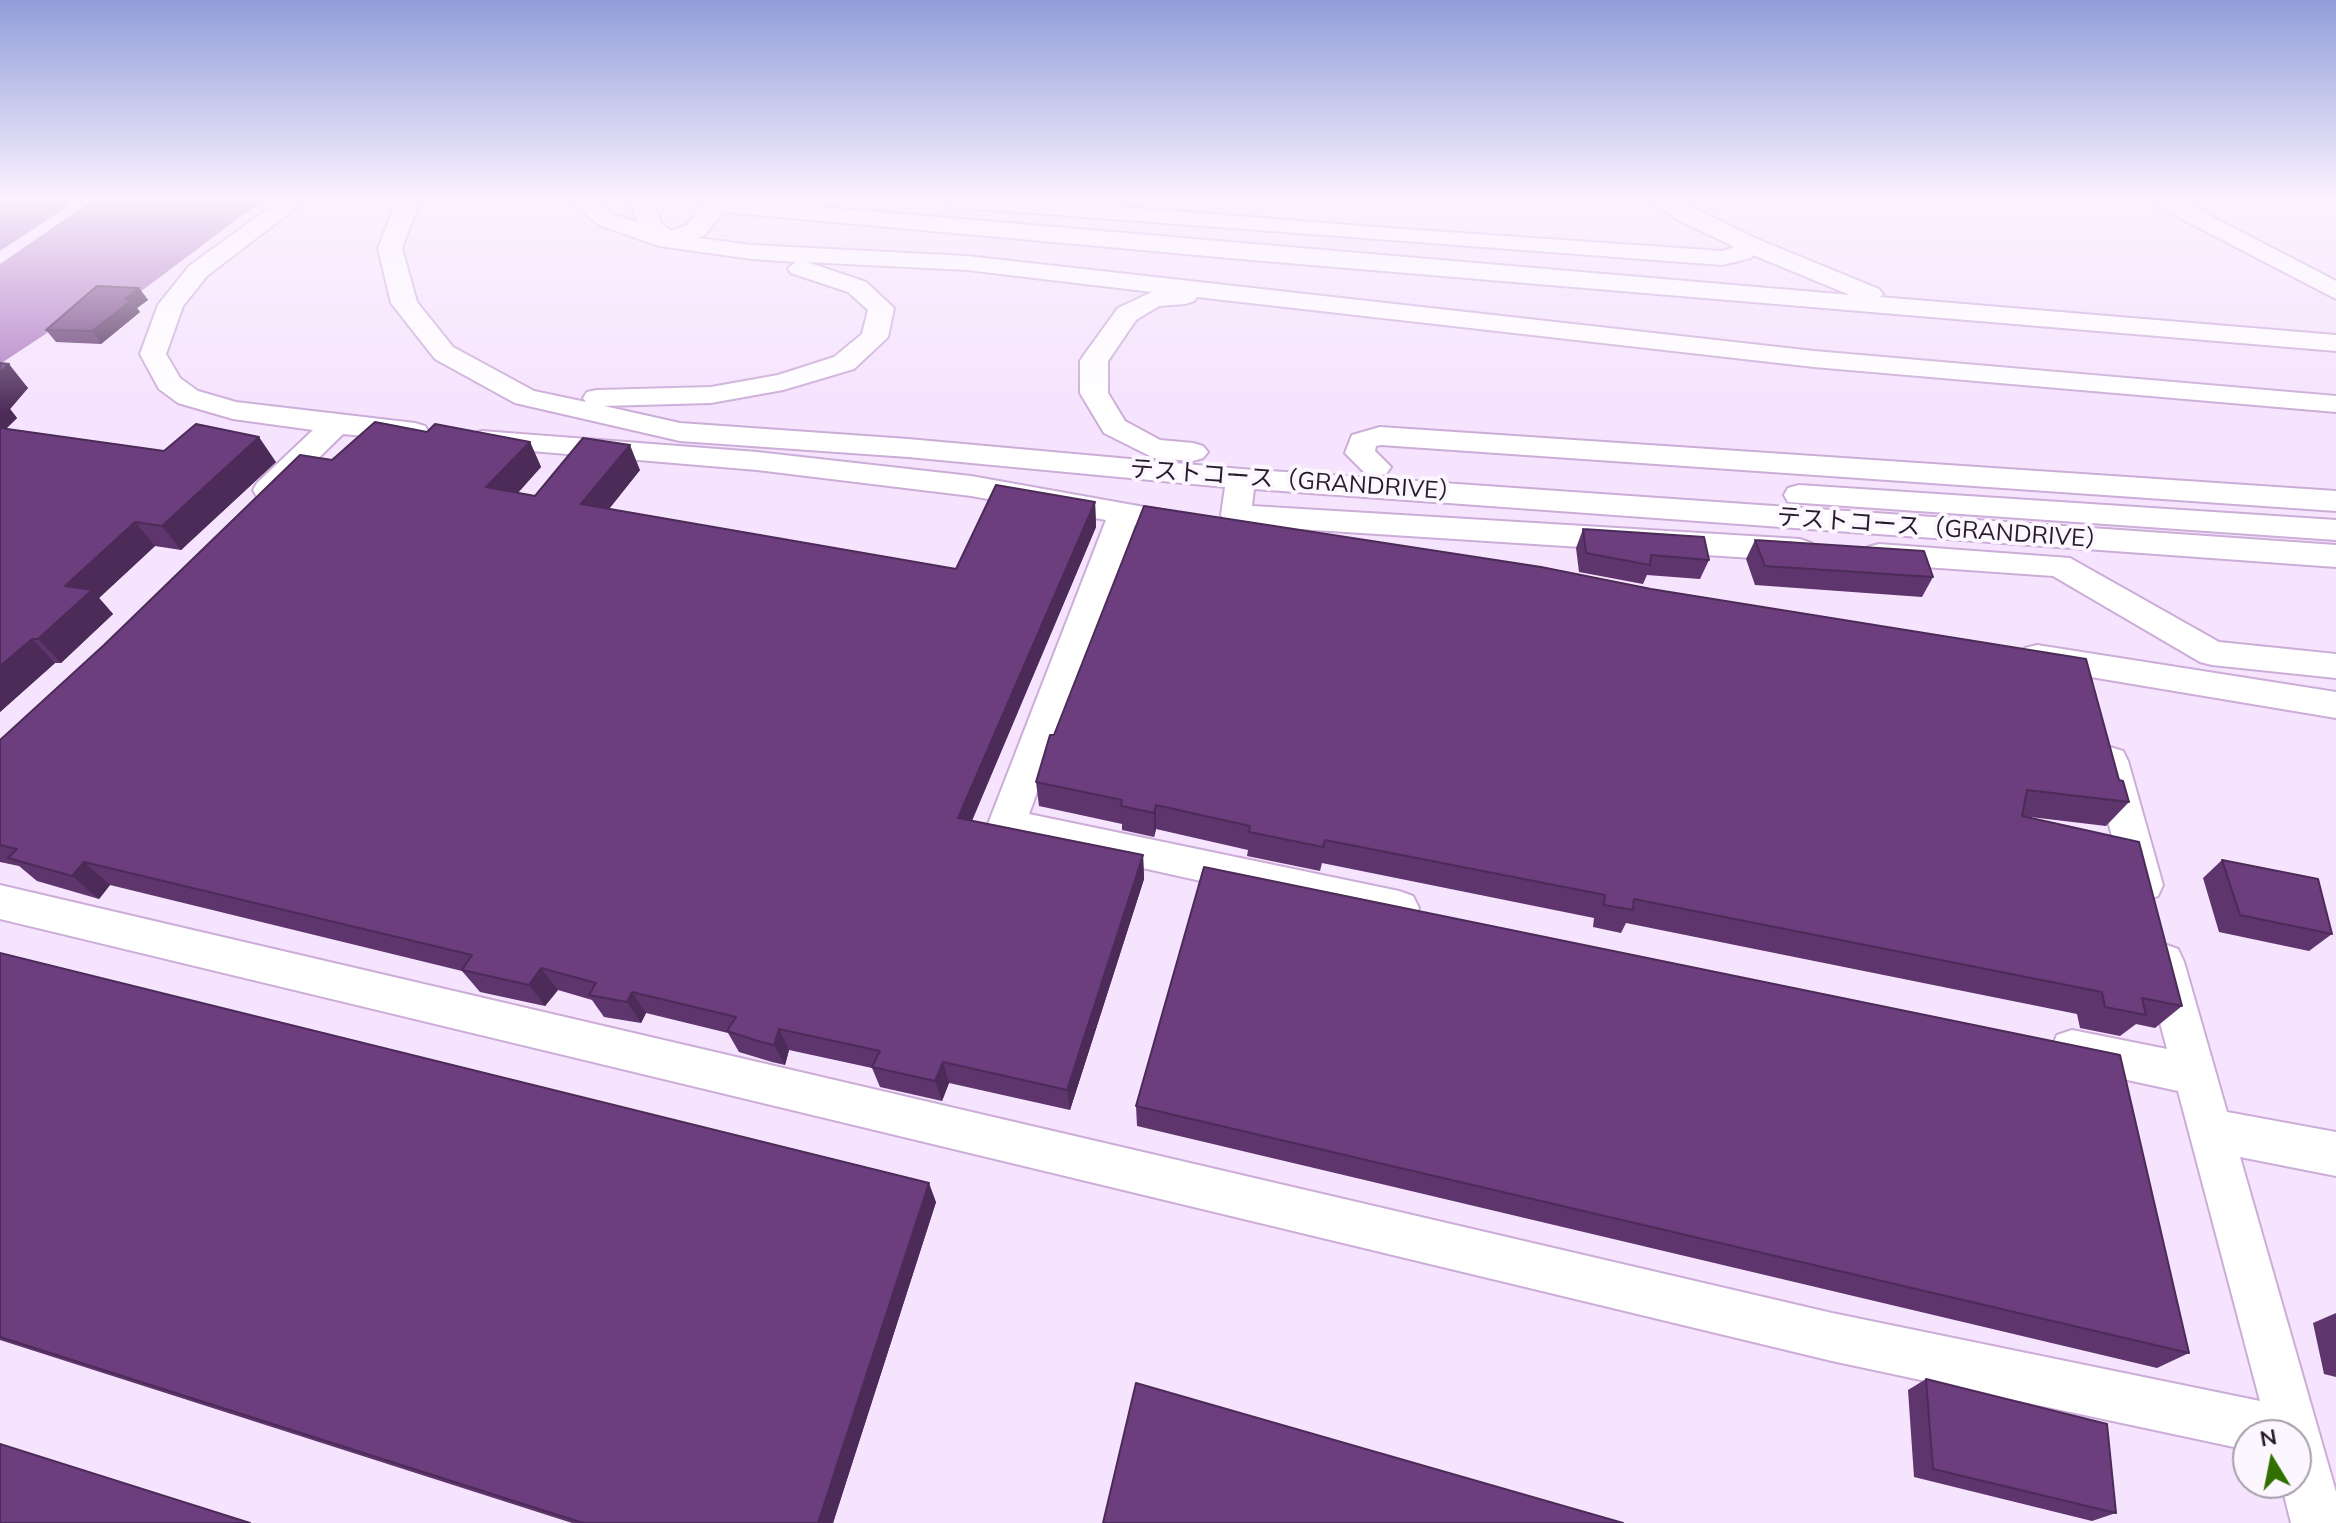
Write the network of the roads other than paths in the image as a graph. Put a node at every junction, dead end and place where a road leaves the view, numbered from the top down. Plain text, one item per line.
1 (198, 271) edge
2 (396, 271) edge
3 (809, 271) edge
4 (1040, 271) edge
5 (1522, 271) edge
6 (1815, 271) edge
7 (2298, 271) edge
8 (2336, 291) edge
9 (1905, 308) junction
10 (1413, 312) junction
11 (2336, 343) edge
12 (486, 376) junction
13 (2336, 404) edge
14 (336, 424) junction
15 (1376, 467) junction
16 (1241, 479) junction
17 (2336, 501) edge
18 (248, 509) edge
19 (1124, 513) junction
20 (2336, 530) edge
21 (1371, 552) edge
22 (2336, 556) edge
23 (2008, 653) edge
24 (2083, 663) junction
25 (2336, 666) edge
26 (2336, 705) edge
27 (0, 902) edge
28 (1441, 917) edge
29 (2042, 1043) edge
30 (2195, 1075) junction
31 (2211, 1130) junction
32 (2336, 1154) edge
33 (2290, 1419) edge
34 (2232, 1422) edge
35 (2312, 1499) edge
36 (2318, 1523) edge

1 - 14 street
2 - 12 street, テストコース（GRANDRIVE）
3 - 12 street
4 - 10 street
5 - 9 street
6 - 9 street
7 - 8 street
9 - 11 street
10 - 13 street
10 - 15 street
12 - 16 street, テストコース（GRANDRIVE）
14 - 18 street
14 - 19 street
15 - 17 street
15 - 20 street
16 - 22 street, テストコース（GRANDRIVE）
16 - 25 street
19 - 21 street
19 - 28 street
23 - 24 street
24 - 26 street
24 - 30 street
27 - 34 street
29 - 30 street
30 - 31 street
31 - 32 street
31 - 33 street
35 - 36 street

